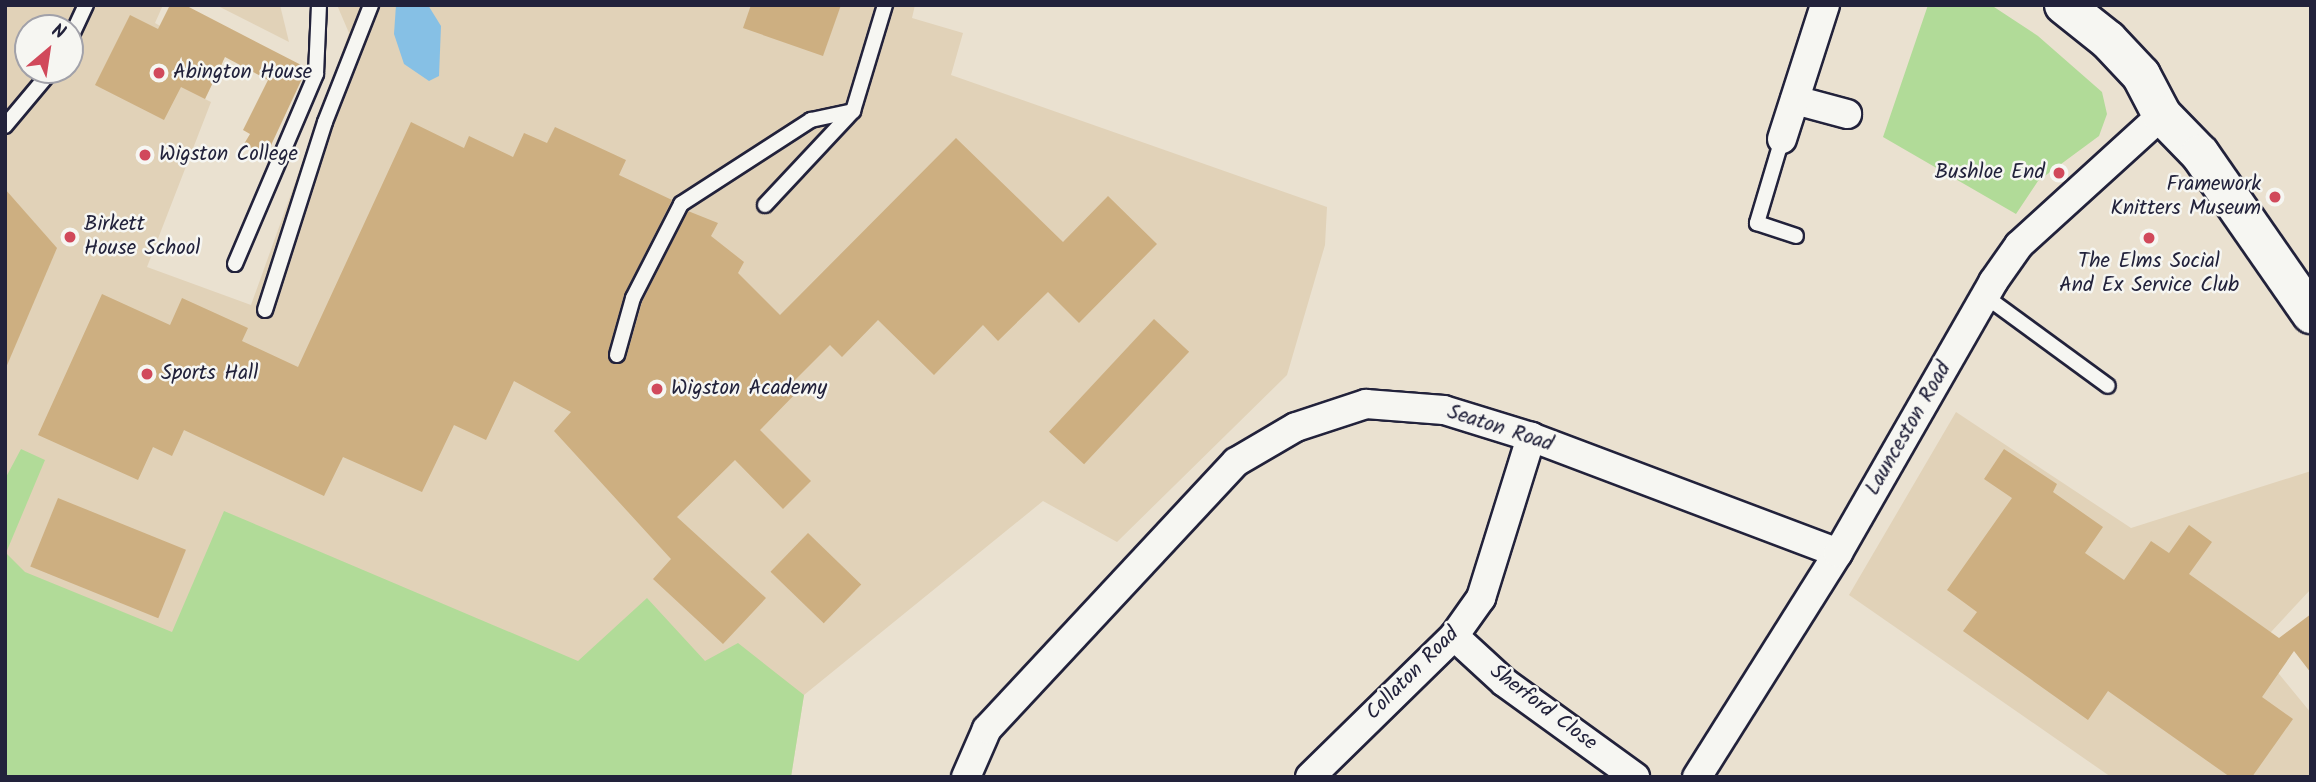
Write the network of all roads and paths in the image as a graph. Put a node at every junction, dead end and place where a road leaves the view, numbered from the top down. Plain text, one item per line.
1 (319, 5) edge
2 (370, 5) edge
3 (885, 5) edge
4 (1825, 5) edge
5 (2064, 5) edge
6 (40, 84) edge
7 (1794, 100) junction
8 (853, 111) junction
9 (1847, 114) dead end
10 (2162, 115) junction
11 (5, 126) edge
12 (1782, 139) joint
13 (765, 205) dead end
14 (1797, 236) dead end
15 (235, 264) dead end
16 (1985, 296) junction
17 (265, 310) dead end
18 (2311, 314) edge
19 (617, 355) dead end
20 (2108, 386) dead end
21 (1531, 437) junction
22 (1839, 553) junction
23 (1454, 636) junction
24 (966, 777) edge
25 (1310, 777) edge
26 (1635, 777) edge
27 (1697, 777) edge

1 - 15 lane
2 - 17 lane
3 - 8 lane
4 - 7 street
5 - 10 main road
6 - 11 lane
7 - 9 street
7 - 12 street
8 - 13 lane
8 - 19 lane
10 - 16 street, Launceston Road
10 - 18 main road
12 - 14 lane
16 - 20 lane
16 - 22 street, Launceston Road
21 - 22 street, Seaton Road
21 - 23 street, Collaton Road
21 - 24 street, Seaton Road
22 - 27 street, Launceston Road
23 - 25 street, Collaton Road
23 - 26 street, Sherford Close

